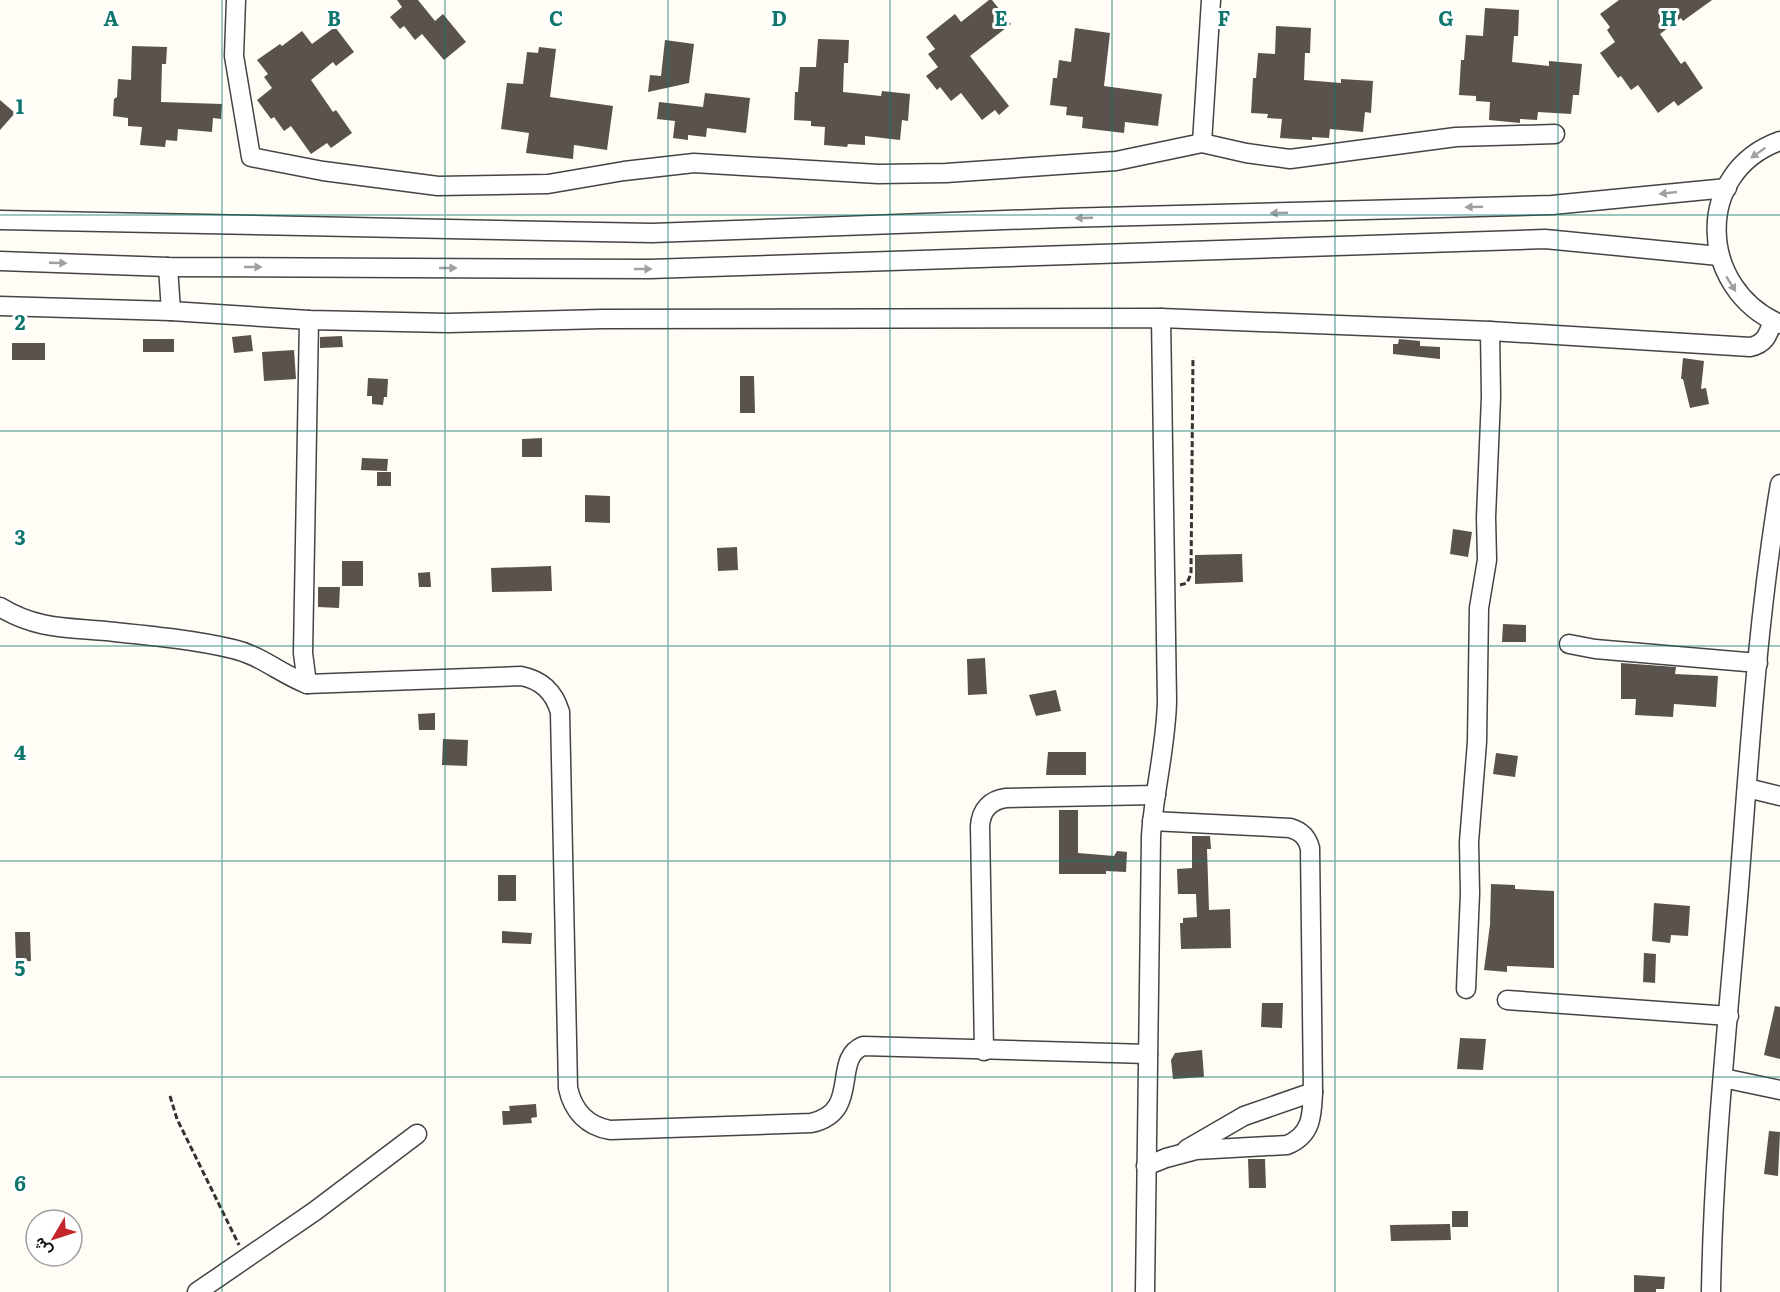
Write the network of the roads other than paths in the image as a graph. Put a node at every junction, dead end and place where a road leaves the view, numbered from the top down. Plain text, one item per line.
1 (236, 0) edge
2 (1211, 0) edge
3 (1555, 134) dead end
4 (1780, 141) edge
5 (1202, 143) junction
6 (1727, 188) junction
7 (0, 220) edge
8 (1719, 256) junction
9 (0, 261) edge
10 (168, 267) junction
11 (0, 306) edge
12 (171, 311) junction
13 (1161, 318) junction
14 (309, 320) junction
15 (1776, 323) edge
16 (1491, 331) junction
17 (1780, 484) edge
18 (1775, 547) edge
19 (0, 608) edge
20 (1569, 644) dead end
21 (1758, 663) junction
22 (307, 684) junction
23 (1747, 788) junction
24 (1156, 795) junction
25 (1780, 796) edge
26 (1152, 821) junction
27 (1466, 989) dead end
28 (1507, 1000) dead end
29 (1728, 1016) junction
30 (984, 1051) junction
31 (1148, 1054) junction
32 (1723, 1078) junction
33 (1780, 1090) edge
34 (1313, 1092) junction
35 (417, 1134) dead end
36 (1181, 1154) junction
37 (1146, 1166) junction
38 (197, 1292) edge
39 (1145, 1292) edge
40 (1711, 1292) edge

1 - 5 street
2 - 5 street
3 - 5 street
4 -> 6 street
6 -> 7 street
6 - 8 street
10 -> 8 street
8 -> 15 street
9 -> 10 street
10 - 12 street
11 - 12 street
12 - 14 street
13 - 14 street
13 - 16 street
13 - 24 street
14 - 22 street
15 - 16 street
16 - 27 street
17 - 18 street
18 - 21 street
19 - 22 street
20 - 21 street
21 - 23 street
22 - 30 street
23 - 25 street
23 - 29 street
24 - 26 street
24 - 30 street
26 - 31 street
26 - 34 street
28 - 29 street
29 - 32 street
30 - 31 street
31 - 37 street
32 - 33 street
32 - 40 street
34 - 36 street
34 - 36 street
35 - 38 street
36 - 37 street
37 - 39 street

